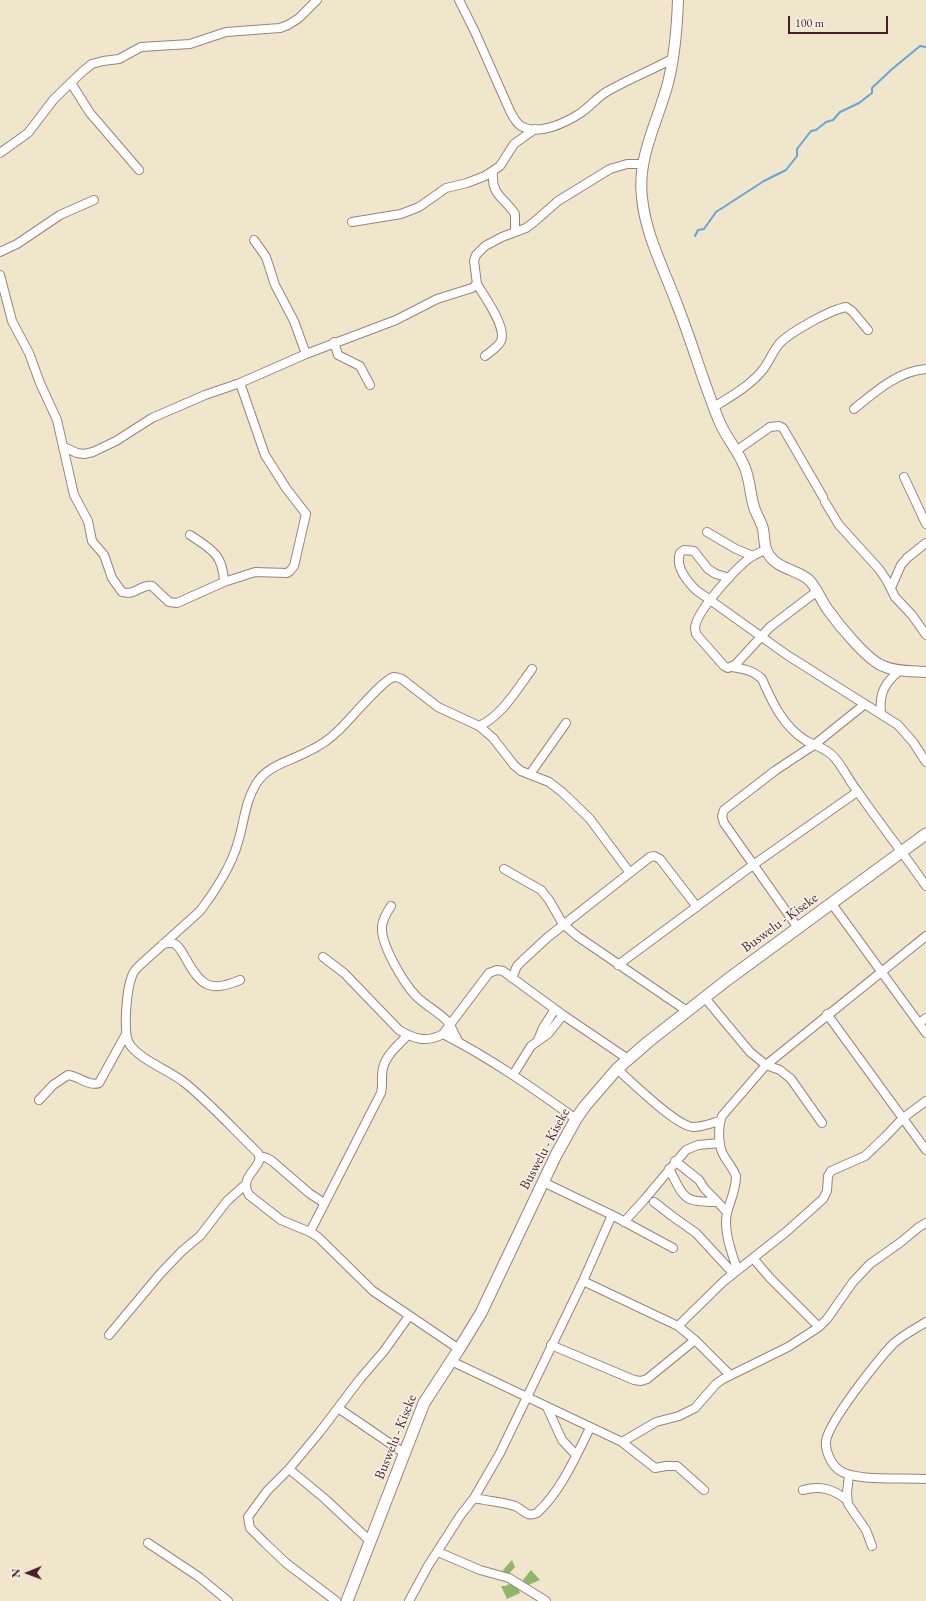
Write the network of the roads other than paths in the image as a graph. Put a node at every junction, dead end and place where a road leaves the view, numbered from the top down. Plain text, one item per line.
1 (317, 0) edge
2 (459, 0) edge
3 (678, 0) edge
4 (674, 58) junction
5 (71, 83) junction
6 (535, 129) junction
7 (0, 153) edge
8 (643, 164) junction
9 (139, 170) dead end
10 (493, 172) junction
11 (94, 200) dead end
12 (352, 222) dead end
13 (515, 232) junction
14 (254, 240) dead end
15 (0, 252) edge
16 (0, 275) edge
17 (477, 284) junction
18 (868, 330) dead end
19 (334, 342) junction
20 (306, 354) junction
21 (485, 356) dead end
22 (926, 369) edge
23 (240, 383) junction
24 (370, 385) dead end
25 (714, 407) junction
26 (854, 409) dead end
27 (64, 447) junction
28 (736, 451) junction
29 (904, 477) dead end
30 (926, 524) edge
31 (707, 532) dead end
32 (190, 535) dead end
33 (926, 542) edge
34 (766, 550) junction
35 (753, 556) junction
36 (729, 578) junction
37 (224, 582) junction
38 (891, 588) junction
39 (816, 592) junction
40 (710, 600) junction
41 (926, 635) edge
42 (761, 637) junction
43 (732, 667) junction
44 (532, 669) dead end
45 (900, 670) junction
46 (926, 672) edge
47 (865, 704) junction
48 (881, 714) junction
49 (566, 723) dead end
50 (479, 726) junction
51 (814, 746) junction
52 (926, 762) edge
53 (530, 774) junction
54 (857, 792) junction
55 (926, 834) edge
56 (902, 851) junction
57 (753, 865) junction
58 (504, 869) dead end
59 (630, 873) junction
60 (926, 886) edge
61 (832, 904) junction
62 (391, 906) dead end
63 (697, 906) junction
64 (563, 924) junction
65 (798, 928) junction
66 (926, 936) edge
67 (162, 944) junction
68 (323, 957) dead end
69 (618, 965) junction
70 (882, 971) junction
71 (512, 978) junction
72 (240, 980) dead end
73 (705, 998) junction
74 (555, 1010) junction
75 (687, 1011) junction
76 (828, 1014) junction
77 (563, 1015) junction
78 (922, 1021) edge
79 (450, 1025) junction
80 (926, 1033) edge
81 (126, 1034) junction
82 (443, 1034) junction
83 (408, 1035) junction
84 (538, 1040) junction
85 (458, 1041) junction
86 (628, 1059) junction
87 (766, 1065) junction
88 (617, 1069) junction
89 (513, 1074) junction
90 (39, 1100) dead end
91 (926, 1101) edge
92 (903, 1118) junction
93 (576, 1119) junction
94 (720, 1121) junction
95 (822, 1123) dead end
96 (720, 1143) junction
97 (926, 1150) edge
98 (260, 1156) junction
99 (676, 1161) junction
100 (669, 1169) junction
101 (543, 1182) junction
102 (245, 1185) junction
103 (654, 1202) dead end
104 (717, 1202) junction
105 (324, 1203) junction
106 (727, 1212) junction
107 (612, 1215) junction
108 (624, 1222) junction
109 (926, 1223) edge
110 (310, 1232) junction
111 (673, 1248) dead end
112 (752, 1258) junction
113 (735, 1271) junction
114 (583, 1281) junction
115 (409, 1316) junction
116 (926, 1322) edge
117 (678, 1326) junction
118 (819, 1326) junction
119 (109, 1335) dead end
120 (695, 1340) junction
121 (551, 1345) junction
122 (459, 1350) junction
123 (452, 1361) junction
124 (730, 1375) junction
125 (526, 1397) junction
126 (547, 1407) junction
127 (338, 1408) junction
128 (590, 1428) junction
129 (622, 1442) junction
130 (404, 1453) junction
131 (576, 1455) junction
132 (289, 1470) junction
133 (849, 1475) junction
134 (926, 1478) edge
135 (704, 1490) dead end
136 (803, 1490) dead end
137 (474, 1498) junction
138 (847, 1500) junction
139 (370, 1540) junction
140 (148, 1543) dead end
141 (872, 1546) dead end
142 (438, 1552) junction
143 (228, 1601) edge
144 (336, 1601) edge
145 (347, 1601) edge
146 (409, 1601) edge
147 (546, 1601) edge

1 - 5 street
2 - 6 street
3 - 4 street
4 - 6 street
4 - 8 street
5 - 7 street
5 - 9 street
6 - 10 street
8 - 13 street
8 - 25 street
10 - 12 street
10 - 13 street
11 - 15 street
13 - 17 street
14 - 20 street
16 - 27 street
17 - 19 street
17 - 21 street
18 - 25 street
19 - 20 street
19 - 24 street
20 - 23 street
22 - 26 street
23 - 27 street
23 - 37 street
25 - 28 street
27 - 37 street
28 - 34 street
28 - 38 street
29 - 30 street
31 - 35 street
32 - 37 street
33 - 38 street
34 - 35 street
34 - 39 street
35 - 36 street
36 - 40 street
36 - 40 street
38 - 41 street
39 - 42 street
39 - 45 street
40 - 42 street
40 - 43 street
42 - 43 street
42 - 47 street
43 - 51 street
44 - 50 street
45 - 46 street
45 - 48 street
47 - 48 street
47 - 51 street
48 - 52 street
49 - 53 street
50 - 53 street
50 - 67 street
51 - 54 street
51 - 57 street
53 - 59 street
54 - 56 street
54 - 57 street
55 - 56 main road, Buswelu - Kiseke
56 - 60 street
56 - 61 main road, Buswelu - Kiseke
57 - 63 street
57 - 65 street
58 - 64 street
59 - 63 street
59 - 64 street
61 - 65 main road, Buswelu - Kiseke
61 - 70 street
62 - 79 street
63 - 69 street
64 - 69 street
64 - 71 street
65 - 73 main road, Buswelu - Kiseke
66 - 70 street
67 - 72 street
67 - 81 street
68 - 83 street
69 - 75 street
70 - 76 street
70 - 78 street
71 - 74 street
71 - 79 street
73 - 75 main road, Buswelu - Kiseke
73 - 87 street
74 - 77 street
74 - 84 street
75 - 86 main road, Buswelu - Kiseke
76 - 87 street
76 - 92 street
77 - 84 street
77 - 86 street
78 - 80 street
79 - 82 street
79 - 85 street
81 - 90 street
81 - 98 street
82 - 83 street
82 - 85 street
83 - 105 street
84 - 89 street
85 - 89 street
86 - 88 main road, Buswelu - Kiseke
87 - 94 street
87 - 95 street
88 - 93 main road, Buswelu - Kiseke
88 - 94 street
89 - 93 street
91 - 92 street
92 - 97 street
92 - 112 street
93 - 101 main road, Buswelu - Kiseke
94 - 96 street
96 - 99 street
96 - 106 street
98 - 102 street
98 - 105 street
99 - 100 street
99 - 104 street
100 - 104 street
100 - 108 street
101 - 107 street
101 - 122 main road, Buswelu - Kiseke
102 - 110 street
102 - 119 street
103 - 113 street
104 - 106 street
105 - 110 street
106 - 113 street
107 - 108 street
107 - 114 street
108 - 111 street
109 - 118 street
110 - 115 street
112 - 113 street
112 - 118 street
113 - 117 street
114 - 117 street
114 - 121 street
115 - 122 street
115 - 127 street
116 - 133 street
117 - 120 street
118 - 124 street
120 - 121 street
120 - 124 street
121 - 125 street
122 - 123 main road, Buswelu - Kiseke
123 - 125 street
123 - 130 main road, Buswelu - Kiseke
124 - 129 street
125 - 126 street
125 - 137 street
126 - 128 street
126 - 131 street
127 - 130 street
127 - 132 street
128 - 129 street
128 - 131 street
129 - 135 street
130 - 139 main road, Buswelu - Kiseke
131 - 137 street
132 - 139 street
132 - 144 street
133 - 134 street
133 - 138 street
136 - 138 street
137 - 142 street
138 - 141 street
139 - 145 main road, Buswelu - Kiseke
140 - 143 street
142 - 146 street
142 - 147 street

